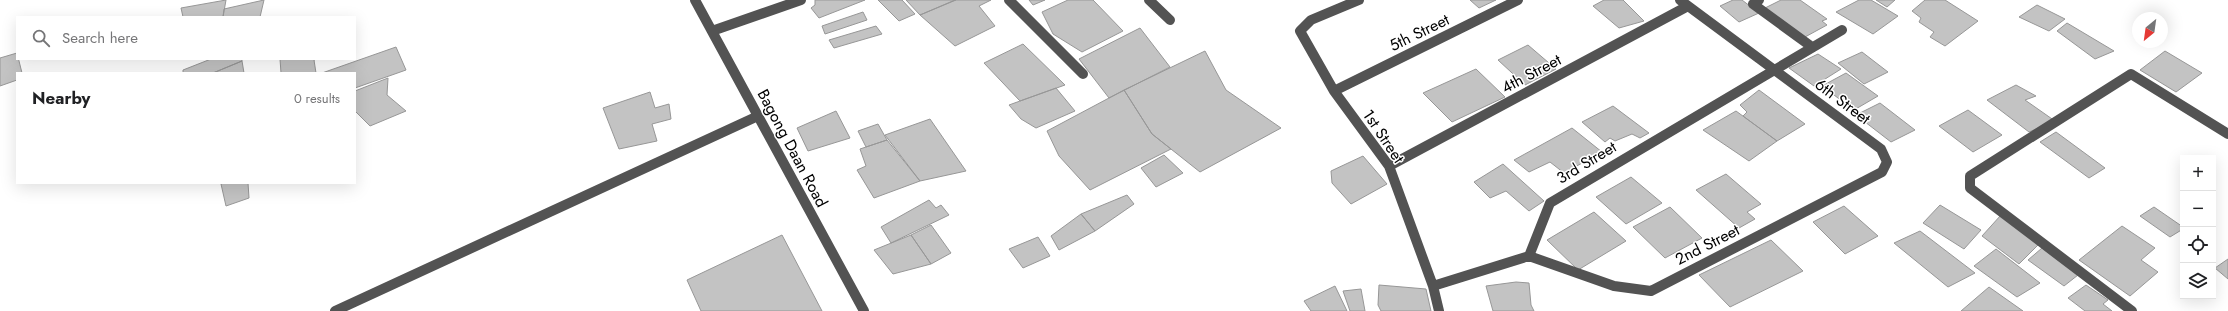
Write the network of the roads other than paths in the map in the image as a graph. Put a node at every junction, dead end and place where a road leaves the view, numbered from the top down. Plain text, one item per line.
1 (695, 0) edge
2 (801, 0) edge
3 (1009, 0) edge
4 (1149, 0) edge
5 (1359, 0) edge
6 (1518, 0) edge
7 (1680, 0) edge
8 (1759, 0) edge
9 (1688, 6) junction
10 (1170, 20) dead end
11 (1842, 30) dead end
12 (712, 31) junction
13 (1812, 47) junction
14 (1774, 69) junction
15 (1083, 74) dead end
16 (1334, 91) junction
17 (758, 116) junction
18 (2228, 134) edge
19 (1887, 162) joint
20 (1389, 166) junction
21 (1529, 256) junction
22 (1433, 286) junction
23 (335, 311) edge
24 (864, 311) edge
25 (1440, 311) edge
26 (2132, 311) edge

1 - 12 street, Bagong Daan Road
2 - 12 street
3 - 15 street
4 - 10 street
5 - 16 street, 1st Street
6 - 16 street, 5th Street
7 - 9 street, 6th Street
8 - 13 street
9 - 14 street, 6th Street
9 - 20 street, 4th Street
11 - 13 street
12 - 17 street, Bagong Daan Road
13 - 14 street
14 - 19 street, 6th Street
14 - 21 street, 3rd Street
16 - 20 street, 1st Street
17 - 23 street
17 - 24 street, Bagong Daan Road
18 - 26 street
19 - 21 street, 2nd Street
20 - 22 street, 1st Street
21 - 22 street
22 - 25 street, 1st Street

